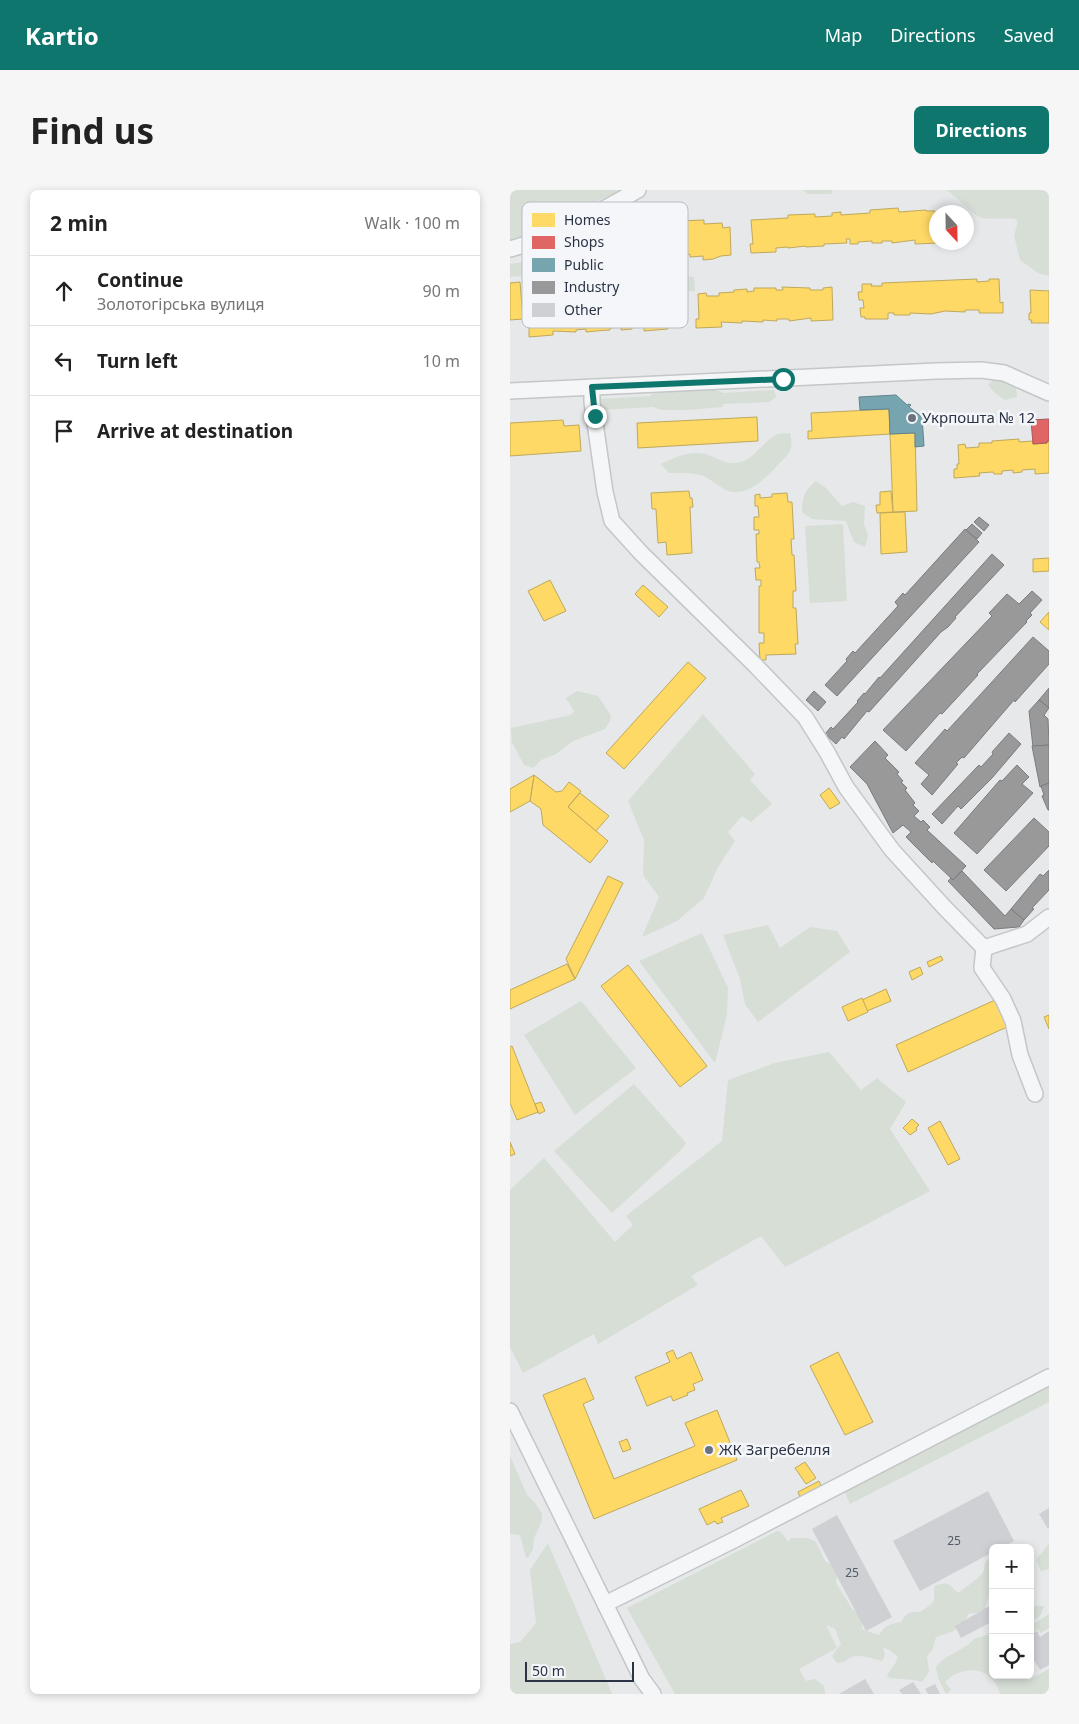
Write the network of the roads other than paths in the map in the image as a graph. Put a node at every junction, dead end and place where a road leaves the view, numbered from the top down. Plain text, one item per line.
1 (638, 190) edge
2 (616, 202) edge
3 (592, 387) junction
4 (510, 390) edge
5 (1049, 393) edge
6 (1049, 917) edge
7 (984, 948) junction
8 (1035, 1094) dead end
9 (1049, 1377) edge
10 (510, 1410) edge
11 (605, 1604) junction
12 (653, 1694) edge

1 - 2 street
3 - 4 street
3 - 5 street
3 - 7 street
6 - 7 street
7 - 8 street
9 - 11 street
10 - 11 street
11 - 12 street

